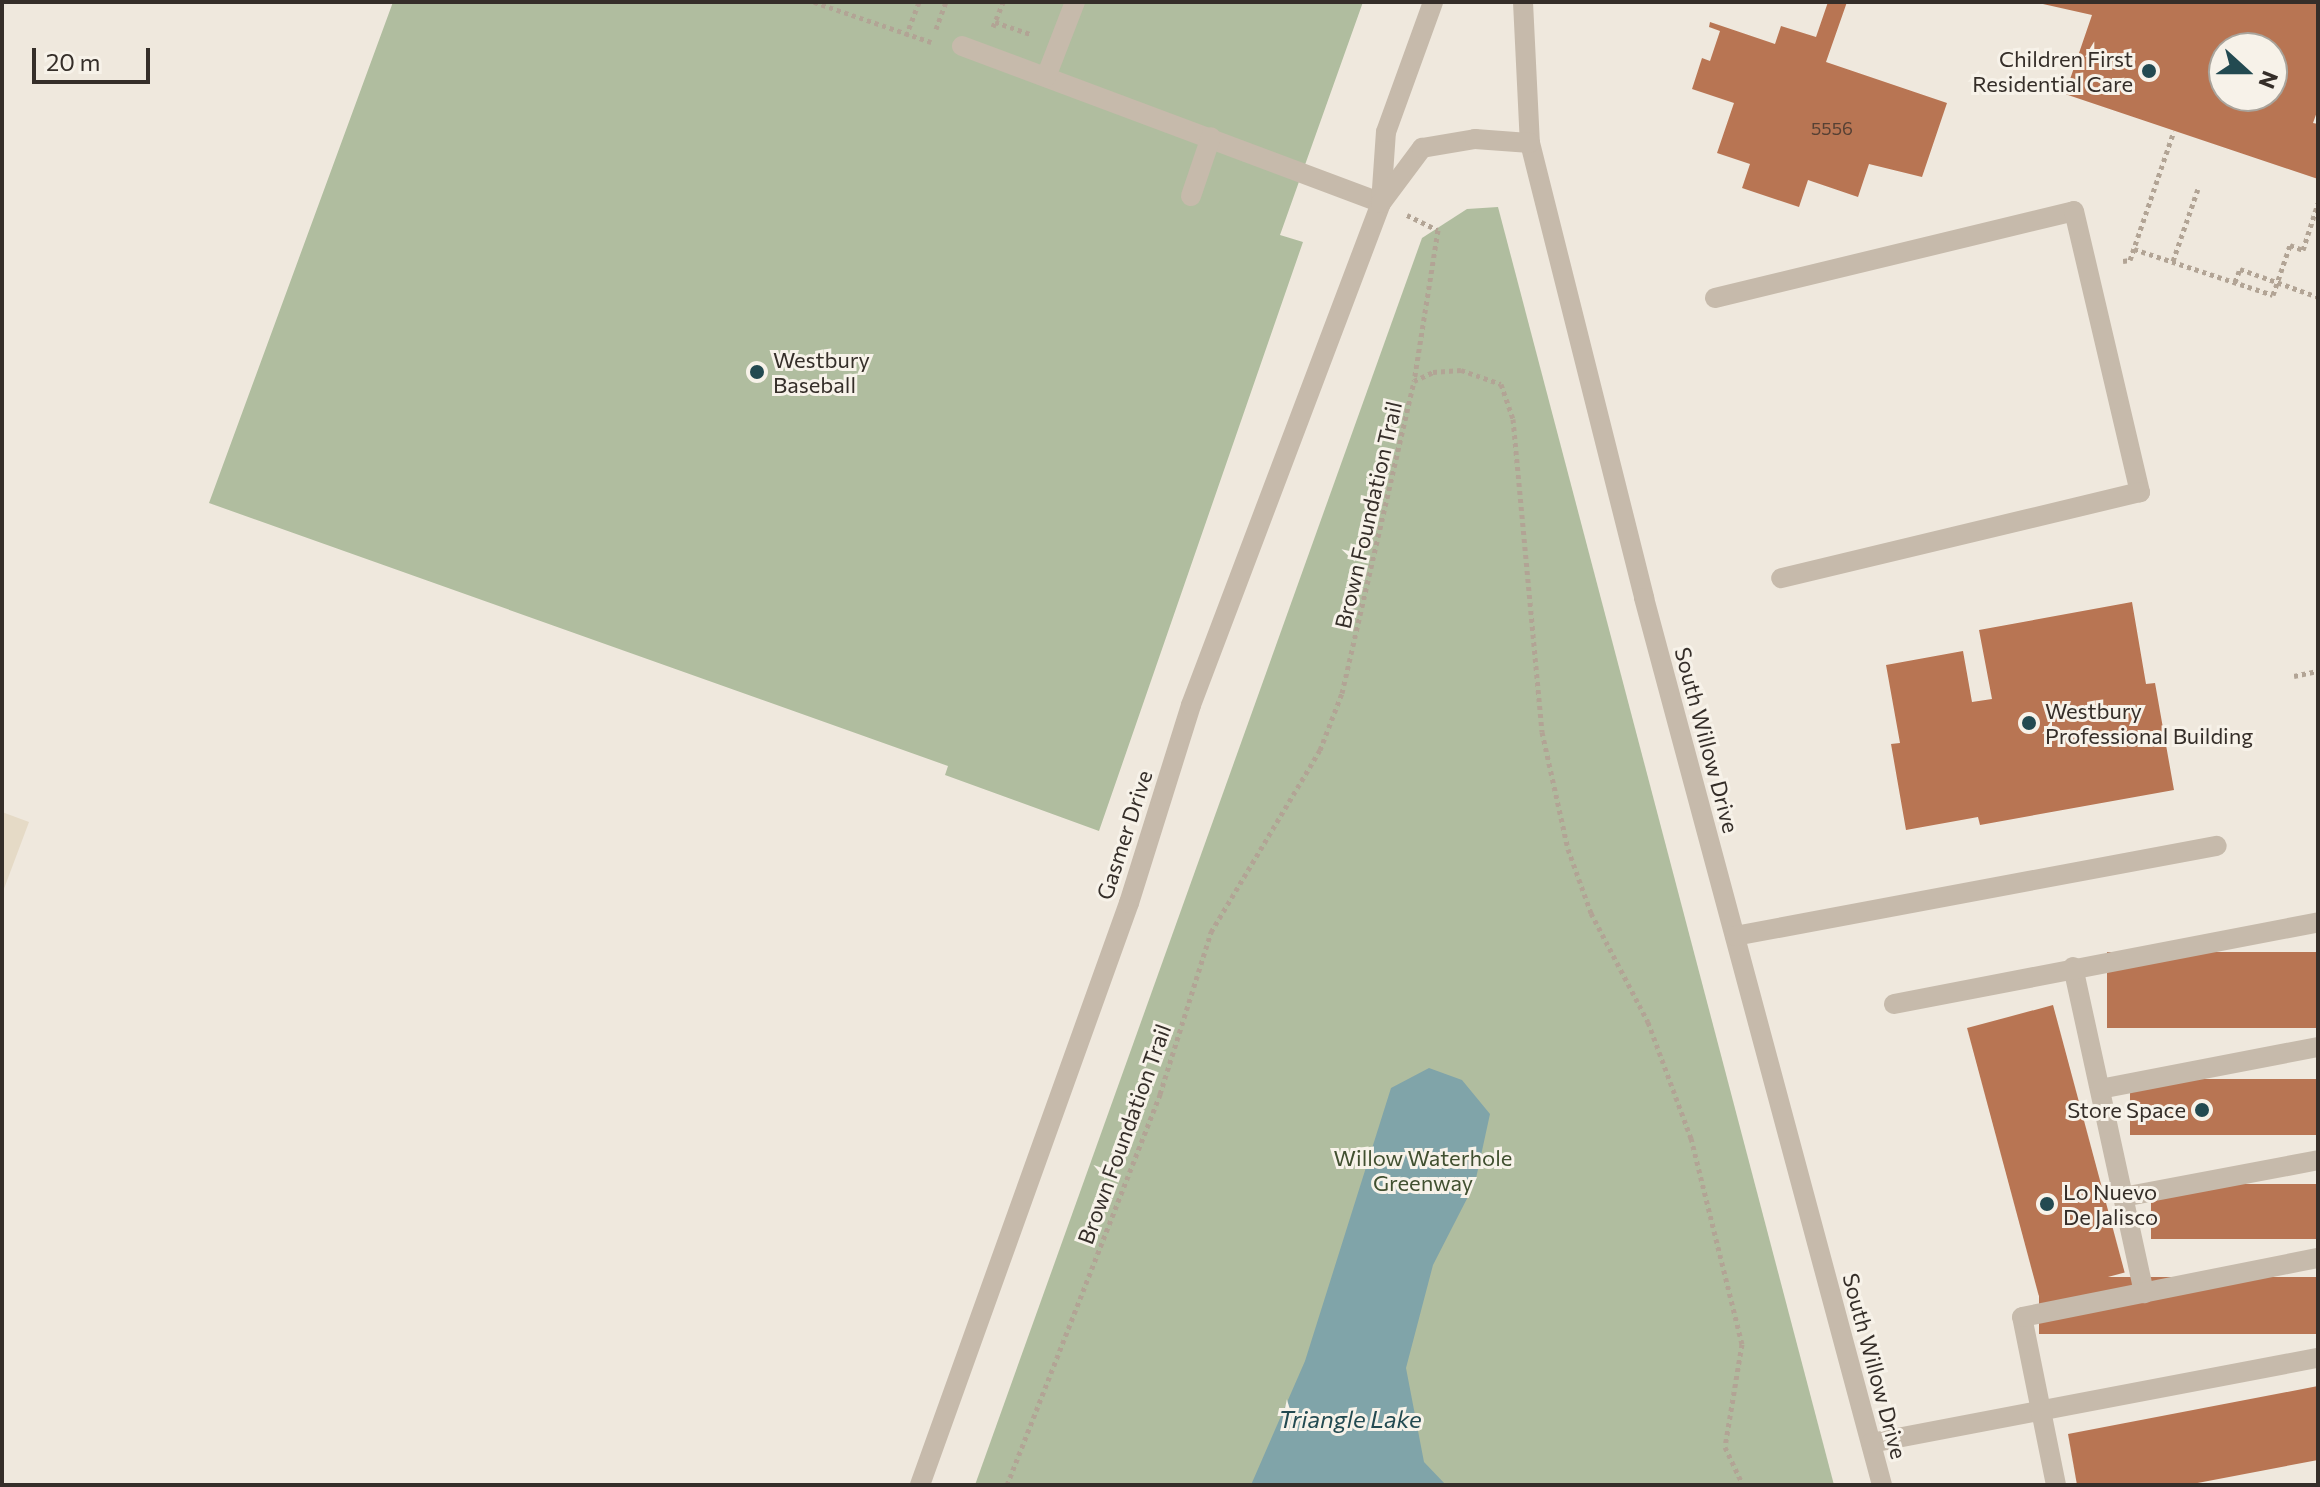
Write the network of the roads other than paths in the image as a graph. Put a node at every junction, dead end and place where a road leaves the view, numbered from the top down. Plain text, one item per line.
1 (1075, 2) edge
2 (1433, 2) edge
3 (1523, 2) edge
4 (962, 46) dead end
5 (1046, 77) junction
6 (1211, 137) junction
7 (1530, 143) junction
8 (1191, 196) dead end
9 (1381, 203) junction
10 (1715, 298) dead end
11 (1781, 578) dead end
12 (2217, 846) dead end
13 (2318, 922) edge
14 (1735, 936) junction
15 (2073, 967) junction
16 (1894, 1004) dead end
17 (2318, 1047) edge
18 (2100, 1089) junction
19 (2318, 1160) edge
20 (2123, 1197) junction
21 (2318, 1258) edge
22 (2144, 1293) junction
23 (2318, 1358) edge
24 (2041, 1408) junction
25 (1871, 1443) junction
26 (920, 1485) edge
27 (1882, 1485) edge
28 (2056, 1485) edge

1 - 5 street
2 - 9 street, Gasmer Drive
3 - 7 street, South Willow Drive
4 - 5 street
5 - 6 street
6 - 8 street
6 - 9 street
7 - 9 street, Gasmer Drive
7 - 14 street, South Willow Drive
9 - 26 street, Gasmer Drive
10 - 11 street
12 - 14 street
13 - 15 street
14 - 25 street, South Willow Drive
15 - 16 street
15 - 18 street
17 - 18 street
18 - 20 street
19 - 20 street
20 - 22 street
21 - 22 street
22 - 24 street
23 - 24 street
24 - 25 street
24 - 28 street
25 - 27 street, South Willow Drive

